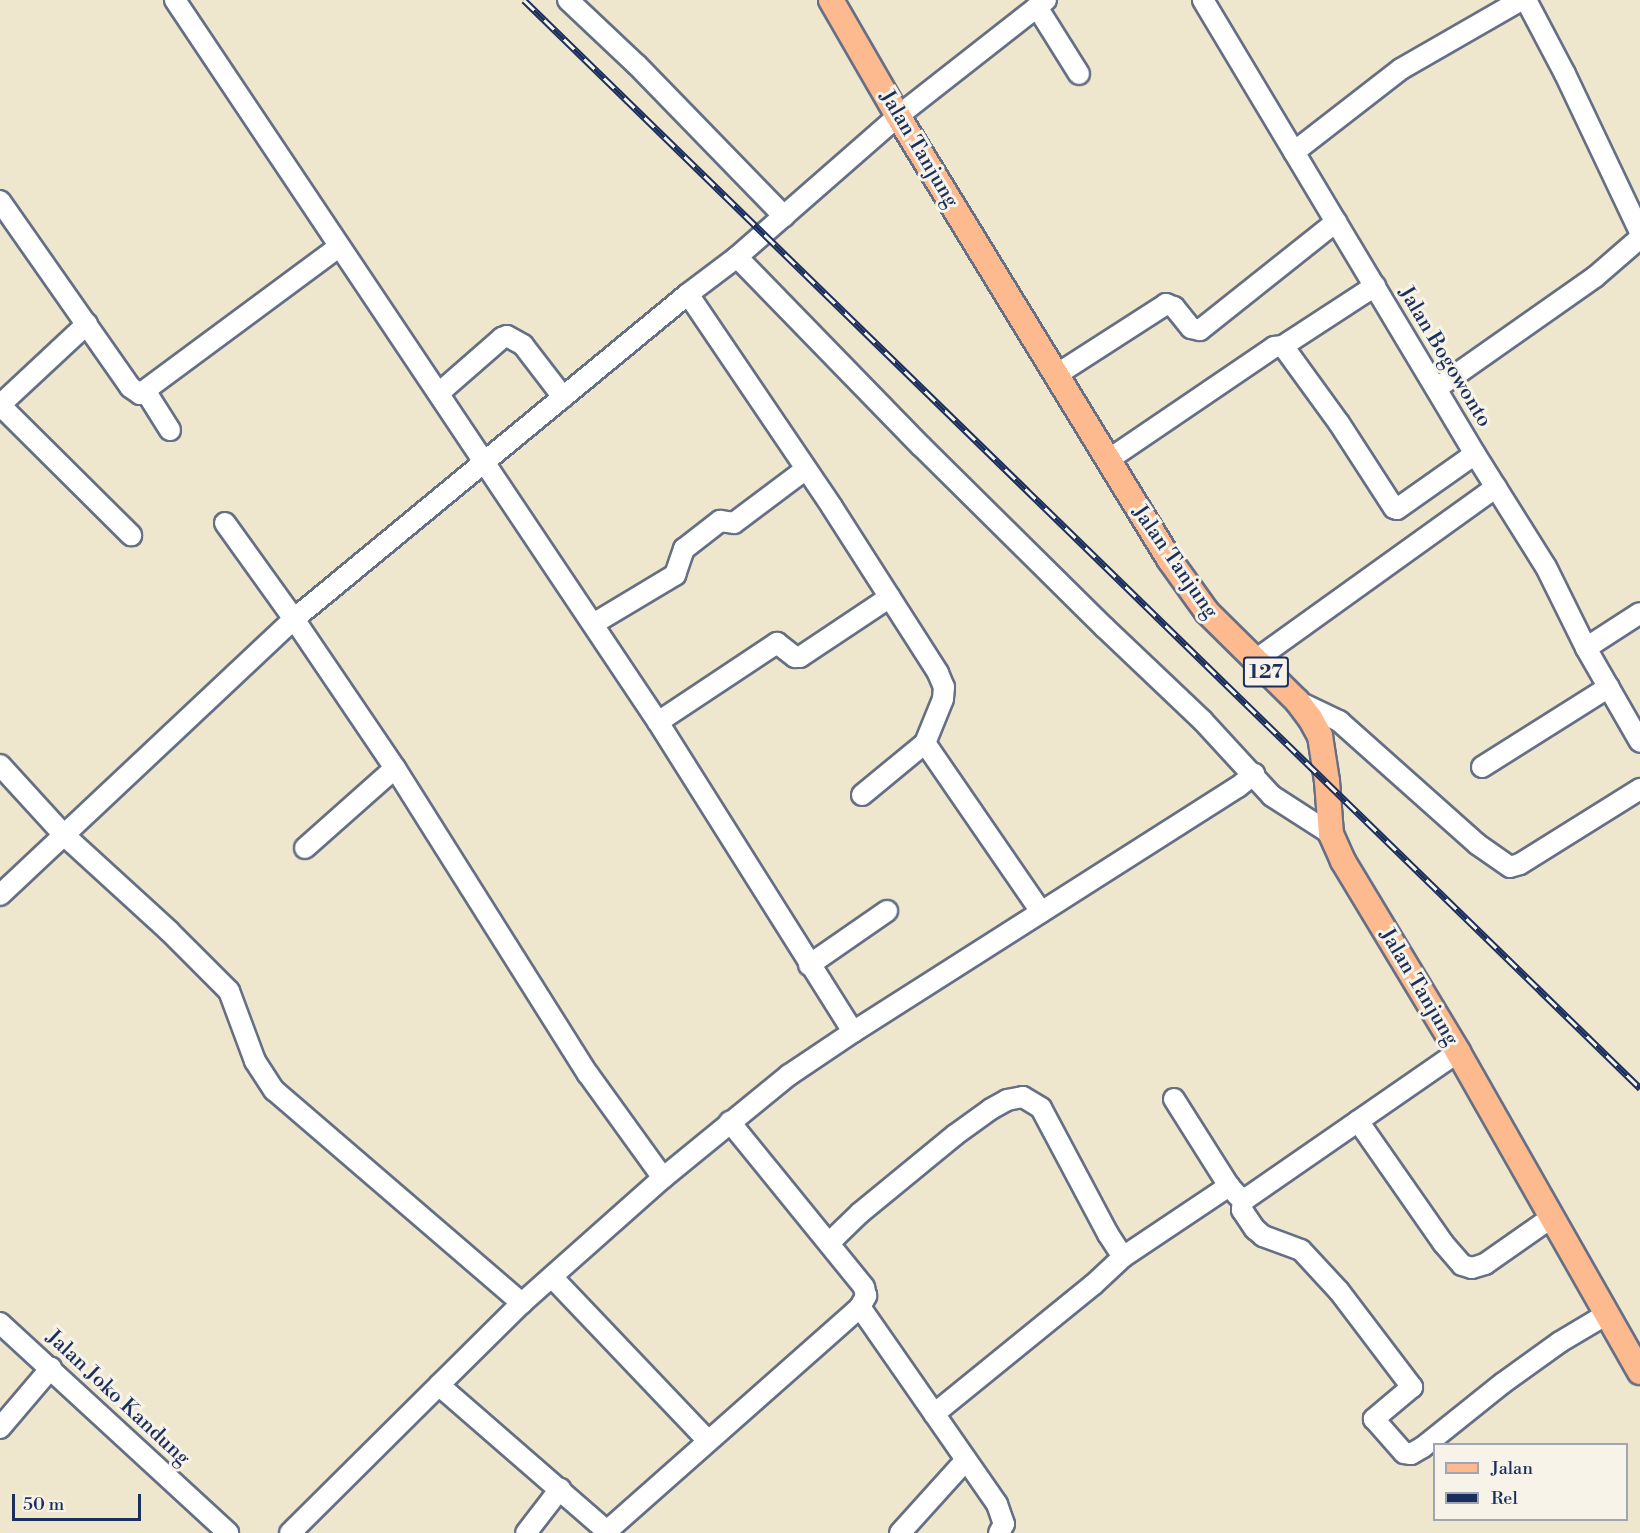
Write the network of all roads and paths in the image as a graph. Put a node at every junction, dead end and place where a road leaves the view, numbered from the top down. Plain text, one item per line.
1 (175, 0) edge
2 (568, 0) edge
3 (831, 0) edge
4 (1203, 0) edge
5 (1521, 0) edge
6 (1526, 0) edge
7 (1041, 4) edge
8 (1079, 74) dead end
9 (898, 116) junction
10 (1294, 152) junction
11 (0, 201) edge
12 (784, 216) junction
13 (1336, 222) junction
14 (1640, 232) edge
15 (1640, 238) edge
16 (339, 247) junction
17 (737, 257) junction
18 (1375, 286) junction
19 (688, 294) junction
20 (87, 324) junction
21 (1283, 346) junction
22 (1056, 375) junction
23 (1437, 388) junction
24 (146, 392) junction
25 (439, 393) junction
26 (563, 397) junction
27 (0, 405) edge
28 (170, 430) dead end
29 (1475, 454) junction
30 (485, 460) junction
31 (1108, 460) junction
32 (806, 469) junction
33 (1496, 487) junction
34 (225, 523) dead end
35 (131, 535) dead end
36 (890, 597) junction
37 (1640, 613) edge
38 (294, 619) junction
39 (593, 624) junction
40 (1586, 648) junction
41 (1254, 662) junction
42 (1609, 687) junction
43 (1297, 702) junction
44 (658, 722) junction
45 (1639, 739) edge
46 (925, 743) junction
47 (0, 765) edge
48 (1482, 767) dead end
49 (395, 768) junction
50 (1254, 774) junction
51 (1640, 789) edge
52 (862, 795) dead end
53 (1330, 834) junction
54 (64, 835) junction
55 (305, 848) dead end
56 (0, 895) edge
57 (887, 911) dead end
58 (1041, 912) junction
59 (809, 965) junction
60 (853, 1032) junction
61 (1458, 1052) junction
62 (1173, 1099) dead end
63 (1358, 1121) junction
64 (730, 1122) junction
65 (663, 1178) junction
66 (1236, 1192) junction
67 (1552, 1217) junction
68 (829, 1243) junction
69 (1123, 1257) junction
70 (559, 1284) junction
71 (522, 1303) junction
72 (860, 1307) junction
73 (1607, 1314) junction
74 (0, 1323) edge
75 (51, 1368) junction
76 (1640, 1371) edge
77 (444, 1380) junction
78 (934, 1414) junction
79 (0, 1428) edge
80 (708, 1441) junction
81 (966, 1460) junction
82 (560, 1489) junction
83 (614, 1526) edge
84 (228, 1533) edge
85 (290, 1533) edge
86 (526, 1533) edge
87 (900, 1533) edge
88 (999, 1533) edge

1 - 16 street
2 - 12 street
3 - 9 main road, Jalan Tanjung / 127
4 - 10 street, Jalan Bogowonto
5 - 10 street
6 - 14 street
7 - 8 street
7 - 9 street
9 - 12 street
9 - 22 main road, Jalan Tanjung / 127
10 - 13 street, Jalan Bogowonto
11 - 20 street
12 - 17 street
13 - 18 street, Jalan Bogowonto
13 - 22 street
15 - 23 street
16 - 24 street
16 - 25 street
17 - 19 street
17 - 50 street
18 - 21 street
18 - 23 street, Jalan Bogowonto
19 - 26 street
19 - 32 street
20 - 24 street
20 - 27 street
21 - 29 street
21 - 31 street
22 - 31 main road, Jalan Tanjung / 127
23 - 29 street, Jalan Bogowonto
24 - 28 street
25 - 26 street
25 - 30 street
26 - 30 street
27 - 35 street
29 - 33 street, Jalan Bogowonto
30 - 38 street
30 - 39 street
31 - 41 main road, Jalan Tanjung / 127
32 - 36 street
32 - 39 street
33 - 40 street, Jalan Bogowonto
33 - 41 street
34 - 38 street
36 - 44 street
36 - 46 street
37 - 40 street
38 - 49 street
38 - 54 street
39 - 44 street
40 - 42 street, Jalan Bogowonto
41 - 43 main road, Jalan Tanjung / 127
42 - 45 street, Jalan Bogowonto
42 - 48 street
43 - 51 street
43 - 53 main road, Jalan Tanjung / 127
44 - 59 street
46 - 52 street
46 - 58 street
47 - 54 street
49 - 55 street
49 - 65 street
50 - 53 street
50 - 58 street
53 - 61 main road, Jalan Tanjung / 127
54 - 56 street
54 - 71 street
57 - 59 street
58 - 60 street
59 - 60 street
60 - 64 street
61 - 63 street
61 - 67 main road, Jalan Tanjung / 127
62 - 66 street
63 - 66 street
63 - 67 street
64 - 65 street
64 - 68 street
65 - 70 street
66 - 69 street
66 - 73 street
67 - 73 main road, Jalan Tanjung / 127
68 - 69 street
68 - 72 street
69 - 78 street
70 - 71 street
70 - 80 street
71 - 77 street
72 - 78 street
72 - 80 street
73 - 76 main road, Jalan Tanjung / 127
74 - 75 street, Jalan Joko Kandung
75 - 79 street
75 - 84 street, Jalan Joko Kandung
77 - 82 street
77 - 85 street
78 - 81 street
80 - 83 street
81 - 87 street
81 - 88 street
82 - 83 street
82 - 86 street

